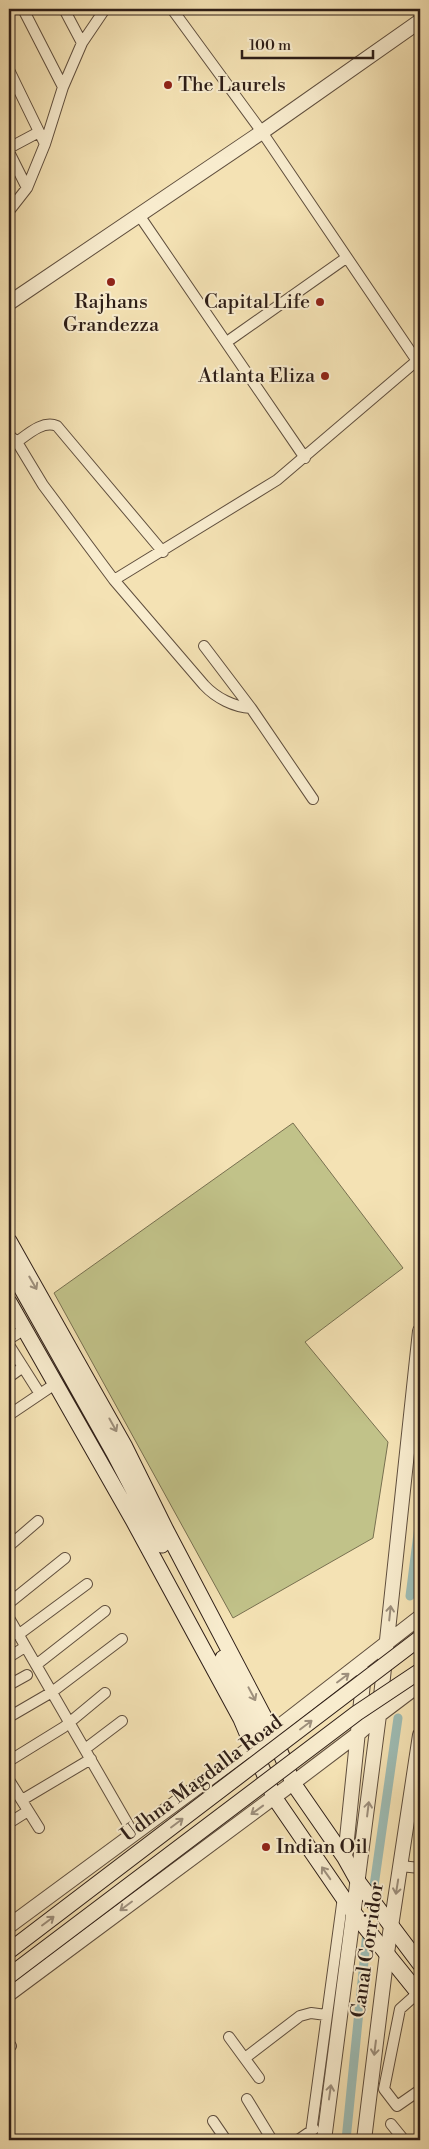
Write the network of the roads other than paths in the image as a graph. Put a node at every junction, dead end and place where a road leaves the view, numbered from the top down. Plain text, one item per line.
1 (23, 9) edge
2 (64, 9) edge
3 (105, 9) edge
4 (172, 9) edge
5 (420, 21) edge
6 (82, 43) junction
7 (9, 70) edge
8 (63, 87) junction
9 (39, 132) junction
10 (262, 132) junction
11 (45, 144) junction
12 (9, 148) edge
13 (9, 152) edge
14 (27, 188) junction
15 (9, 211) edge
16 (138, 215) junction
17 (346, 258) junction
18 (9, 303) edge
19 (231, 339) dead end
20 (418, 360) edge
21 (9, 435) edge
22 (17, 442) junction
23 (305, 458) junction
24 (163, 552) junction
25 (114, 580) junction
26 (204, 646) dead end
27 (251, 708) junction
28 (313, 799) dead end
29 (9, 1241) edge
30 (9, 1266) edge
31 (9, 1284) edge
32 (9, 1302) edge
33 (24, 1329) junction
34 (420, 1331) edge
35 (9, 1339) edge
36 (9, 1345) edge
37 (23, 1367) junction
38 (9, 1377) edge
39 (55, 1384) junction
40 (40, 1394) junction
41 (9, 1415) edge
42 (38, 1521) dead end
43 (152, 1535) junction
44 (9, 1546) edge
45 (66, 1558) dead end
46 (87, 1584) dead end
47 (9, 1603) edge
48 (105, 1611) dead end
49 (420, 1617) edge
50 (9, 1618) edge
51 (18, 1635) junction
52 (420, 1638) edge
53 (122, 1639) dead end
54 (386, 1644) junction
55 (25, 1647) junction
56 (9, 1656) edge
57 (365, 1661) junction
58 (36, 1665) junction
59 (420, 1671) edge
60 (27, 1675) dead end
61 (420, 1684) edge
62 (9, 1685) edge
63 (52, 1692) junction
64 (105, 1693) dead end
65 (379, 1715) junction
66 (9, 1717) edge
67 (122, 1720) dead end
68 (69, 1721) junction
69 (359, 1733) junction
70 (420, 1735) edge
71 (262, 1738) junction
72 (85, 1749) junction
73 (91, 1759) junction
74 (9, 1761) edge
75 (418, 1764) edge
76 (9, 1780) edge
77 (293, 1783) junction
78 (274, 1797) junction
79 (22, 1800) junction
80 (28, 1811) junction
81 (9, 1823) edge
82 (39, 1828) dead end
83 (133, 1834) junction
84 (345, 1858) junction
85 (400, 1866) junction
86 (420, 1868) edge
87 (359, 1883) junction
88 (343, 1898) junction
89 (354, 1912) junction
90 (391, 1925) junction
91 (9, 1926) edge
92 (9, 1951) edge
93 (387, 1953) junction
94 (417, 1954) edge
95 (9, 1976) edge
96 (9, 1994) edge
97 (419, 1994) edge
98 (326, 2015) junction
99 (229, 2037) dead end
100 (245, 2058) junction
101 (259, 2078) dead end
102 (420, 2090) edge
103 (246, 2099) dead end
104 (213, 2120) dead end
105 (326, 2120) junction
106 (391, 2124) dead end
107 (311, 2136) edge
108 (226, 2140) edge
109 (272, 2140) edge
110 (298, 2140) edge
111 (324, 2140) edge
112 (364, 2140) edge
113 (404, 2140) edge

1 - 8 street
2 - 6 street
3 - 6 street
4 - 10 street
5 - 10 street
6 - 8 street
7 - 9 street
8 - 11 street
9 - 11 street
9 - 12 street
10 - 16 street
10 - 17 street
11 - 14 street
13 - 14 street
14 - 15 street
16 - 18 street
16 - 23 street
17 - 19 street
17 - 20 street
20 - 23 street
21 - 22 street
22 - 24 street
22 - 25 street
23 - 24 street
24 - 25 street
25 - 27 street
26 - 27 street
27 - 28 street
29 -> 71 main road
30 - 43 main road
31 - 43 main road
32 - 33 main road
33 - 35 street
33 - 39 main road
54 -> 34 street
36 - 37 street
37 - 38 street
37 - 40 street
39 - 40 street
39 - 71 main road
40 - 41 street
42 - 44 street
43 - 71 main road
45 - 47 street
46 - 51 street
48 - 58 street
49 - 54 street
50 - 51 street
51 - 55 street
92 -> 52 main road, Udhna Magdalla Road, bridge
53 - 63 street
54 - 57 street
54 - 65 street
55 - 56 street
55 - 58 street
57 - 69 street
71 -> 57 street
58 - 63 street
59 - 95 main road, Udhna Magdalla Road, bridge
60 - 62 street
61 - 65 street
63 - 66 street
63 - 68 street
64 - 68 street
65 - 69 street
87 -> 65 street
67 - 72 street
68 - 72 street
68 - 74 street
69 - 77 street
69 - 84 street
70 - 75 street, Canal Corridor
71 - 77 main road
71 - 78 main road
71 - 83 street
72 - 73 street
73 - 79 street
73 - 83 street
75 - 85 street, Canal Corridor
76 - 79 street
77 - 78 street
77 - 84 main road
88 -> 78 main road
78 -> 96 street
79 - 80 street
80 - 81 street
80 - 82 street
83 - 91 street
84 - 87 main road
85 - 86 street
85 -> 90 street, Canal Corridor
87 - 89 street
87 - 90 main road
88 - 89 main road
88 - 98 street
89 - 93 main road
105 -> 89 street
90 - 93 street, Canal Corridor
90 - 94 main road
93 - 97 main road
93 -> 112 street, Canal Corridor
97 - 102 street
98 - 100 street
98 - 107 street
99 - 100 street
100 - 101 street
103 - 109 street
104 - 108 street
105 - 107 street
105 - 111 street
106 - 113 street
107 - 110 street

